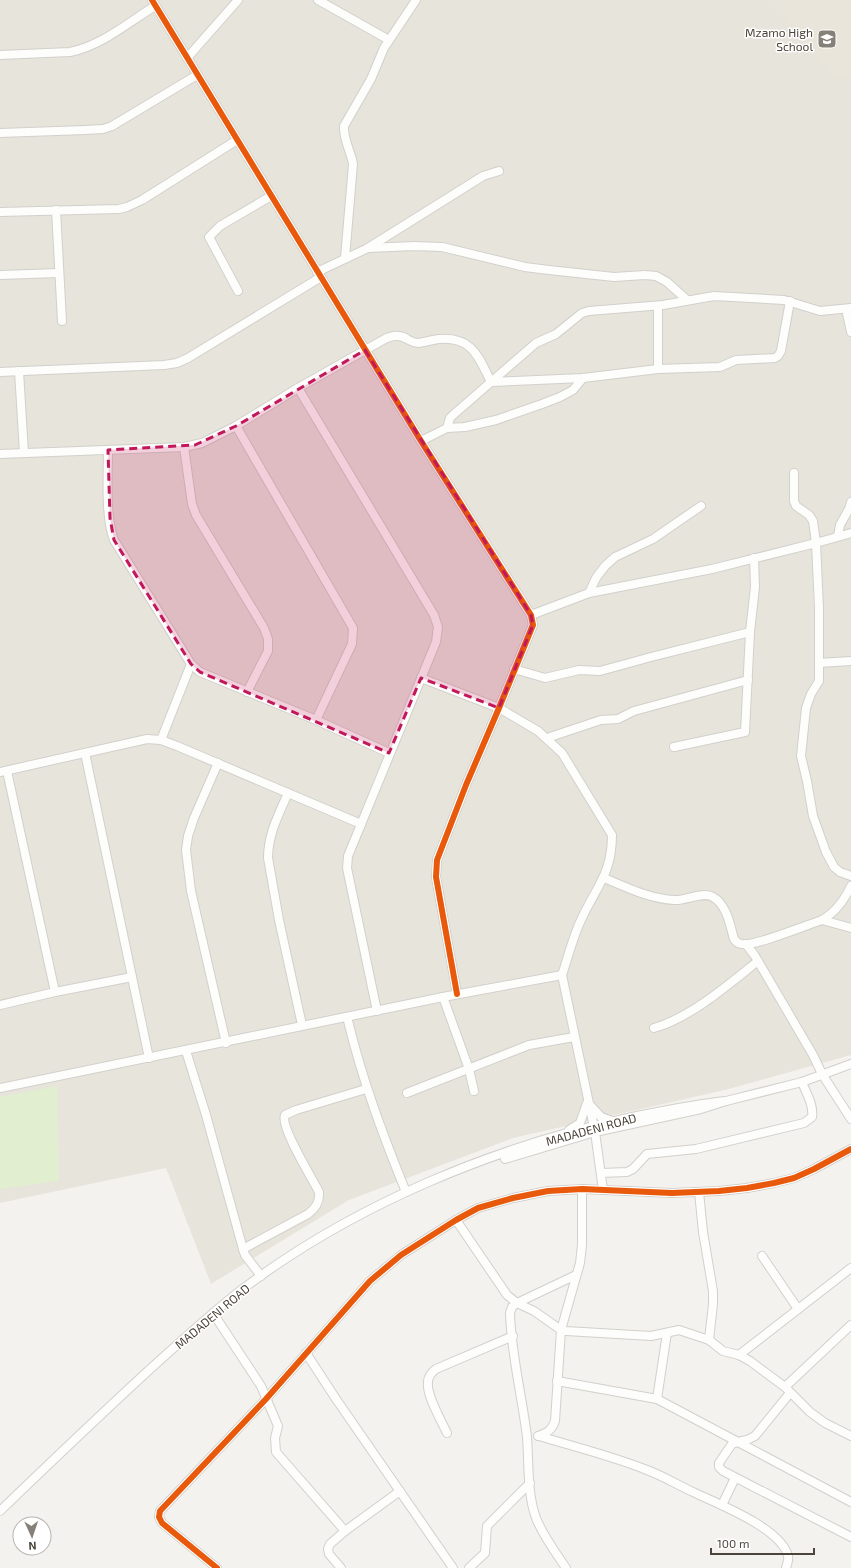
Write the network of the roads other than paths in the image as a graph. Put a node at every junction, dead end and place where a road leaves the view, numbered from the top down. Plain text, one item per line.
1 (238, 0) edge
2 (318, 0) edge
3 (416, 0) edge
4 (153, 3) edge
5 (389, 40) junction
6 (0, 55) edge
7 (187, 58) junction
8 (197, 75) junction
9 (0, 132) edge
10 (237, 140) junction
11 (499, 171) dead end
12 (271, 196) junction
13 (56, 210) junction
14 (0, 212) edge
15 (368, 248) junction
16 (345, 258) junction
17 (59, 273) junction
18 (0, 275) edge
19 (319, 275) junction
20 (238, 291) dead end
21 (687, 300) junction
22 (790, 301) junction
23 (658, 306) junction
24 (849, 308) edge
25 (62, 321) dead end
26 (851, 332) edge
27 (365, 350) junction
28 (658, 369) junction
29 (19, 371) junction
30 (0, 372) edge
31 (583, 378) junction
32 (491, 382) junction
33 (298, 388) junction
34 (236, 426) junction
35 (447, 428) junction
36 (421, 441) junction
37 (184, 447) junction
38 (108, 450) junction
39 (24, 453) junction
40 (0, 454) edge
41 (794, 473) dead end
42 (851, 502) edge
43 (701, 506) dead end
44 (851, 533) edge
45 (838, 536) junction
46 (816, 542) junction
47 (754, 558) junction
48 (589, 593) junction
49 (531, 615) junction
50 (750, 632) junction
51 (851, 661) edge
52 (819, 663) junction
53 (190, 664) junction
54 (514, 669) junction
55 (421, 678) junction
56 (748, 680) junction
57 (247, 692) junction
58 (499, 708) junction
59 (316, 720) junction
60 (547, 738) junction
61 (161, 740) junction
62 (674, 747) dead end
63 (389, 752) junction
64 (85, 753) junction
65 (218, 763) junction
66 (4, 772) edge
67 (288, 792) junction
68 (361, 824) junction
69 (851, 876) edge
70 (604, 878) junction
71 (851, 886) edge
72 (822, 920) junction
73 (851, 928) edge
74 (746, 944) junction
75 (758, 961) junction
76 (562, 975) junction
77 (132, 977) junction
78 (55, 992) junction
79 (457, 994) junction
80 (443, 997) junction
81 (0, 1006) edge
82 (377, 1011) junction
83 (347, 1016) junction
84 (302, 1026) junction
85 (654, 1028) dead end
86 (574, 1037) junction
87 (226, 1043) junction
88 (186, 1051) junction
89 (149, 1058) junction
90 (851, 1064) edge
91 (468, 1069) junction
92 (822, 1074) junction
93 (802, 1082) junction
94 (0, 1088) edge
95 (366, 1089) junction
96 (474, 1091) dead end
97 (407, 1093) dead end
98 (726, 1101) junction
99 (588, 1102) junction
100 (851, 1119) edge
101 (614, 1121) junction
102 (594, 1129) junction
103 (562, 1135) junction
104 (851, 1149) edge
105 (459, 1171) junction
106 (601, 1173) junction
107 (582, 1189) junction
108 (603, 1190) junction
109 (406, 1192) junction
110 (699, 1192) junction
111 (456, 1220) junction
112 (243, 1249) junction
113 (762, 1256) dead end
114 (851, 1268) edge
115 (576, 1275) junction
116 (261, 1276) junction
117 (517, 1303) junction
118 (798, 1309) junction
119 (213, 1312) junction
120 (851, 1326) edge
121 (561, 1330) junction
122 (667, 1333) junction
123 (513, 1336) junction
124 (709, 1340) junction
125 (306, 1353) junction
126 (739, 1355) junction
127 (558, 1381) junction
128 (787, 1390) junction
129 (266, 1399) junction
130 (657, 1400) junction
131 (447, 1433) dead end
132 (538, 1436) junction
133 (851, 1436) edge
134 (527, 1437) junction
135 (738, 1442) junction
136 (735, 1478) junction
137 (530, 1483) junction
138 (400, 1491) junction
139 (851, 1502) edge
140 (722, 1505) junction
141 (0, 1511) edge
142 (345, 1531) junction
143 (851, 1537) edge
144 (217, 1568) edge
145 (341, 1568) edge
146 (453, 1568) edge
147 (469, 1568) edge
148 (566, 1568) edge
149 (786, 1568) edge

1 - 7 street
2 - 5 street
3 - 5 street
4 - 6 street
4 - 7 street
5 - 16 street
7 - 8 street
8 - 9 street
8 - 10 street
10 - 12 street
10 - 13 street
11 - 15 street
12 - 19 street
12 - 20 street
13 - 14 street
13 - 17 street
15 - 16 street
15 - 21 street
16 - 19 street
17 - 18 street
17 - 25 street
19 - 27 street
19 - 29 street
21 - 22 street
21 - 23 street
22 - 24 street
22 - 28 street
23 - 28 street
23 - 32 street
24 - 26 street
27 - 32 street
27 - 33 street
27 - 36 street
28 - 31 street
29 - 30 street
29 - 39 street
31 - 32 street
31 - 35 street
32 - 35 street
33 - 34 street
33 - 55 street
34 - 37 street
34 - 59 street
35 - 36 street
36 - 49 street
37 - 38 street
37 - 57 street
38 - 39 street
38 - 53 street
39 - 40 street
41 - 46 street
42 - 45 street
43 - 48 street
44 - 45 street
45 - 46 street
46 - 47 street
46 - 52 street
47 - 48 street
47 - 50 street
48 - 49 street
49 - 54 street
50 - 54 street
50 - 56 street
51 - 52 street
52 - 69 street
53 - 57 street
53 - 61 street
54 - 58 street
55 - 58 street
55 - 63 street
56 - 60 street
56 - 62 street
57 - 59 street
58 - 60 street
58 - 79 street
59 - 63 street
60 - 70 street
61 - 64 street
61 - 65 street
63 - 68 street
64 - 66 street
64 - 77 street
65 - 67 street
65 - 87 street
66 - 78 street
67 - 68 street
67 - 84 street
68 - 82 street
70 - 74 street
70 - 76 street
71 - 72 street
72 - 73 street
72 - 74 street
74 - 75 street
75 - 85 street
75 - 92 street
76 - 79 street
76 - 86 street
77 - 78 street
77 - 89 street
78 - 81 street
79 - 80 street
80 - 82 street
80 - 91 street
82 - 83 street
83 - 84 street
83 - 95 street
84 - 87 street
86 - 91 street
86 - 99 street
87 - 88 street
88 - 89 street
88 - 112 street
89 - 94 street
90 - 92 street, MADADENI ROAD
91 - 96 street
91 - 97 street
92 - 93 street, MADADENI ROAD
92 - 100 street
93 - 98 street, MADADENI ROAD
93 - 106 street
95 - 109 street
95 - 112 street
98 - 101 street, MADADENI ROAD
98 - 102 street, MADADENI ROAD
99 - 101 street
99 - 102 street
99 - 103 street
101 - 102 street, MADADENI ROAD
102 - 103 street, MADADENI ROAD
102 - 105 street, MADADENI ROAD
102 - 106 street
103 - 105 street, MADADENI ROAD
104 - 110 street
105 - 109 street, MADADENI ROAD
106 - 108 street
107 - 108 street
107 - 111 street
107 - 115 street
108 - 110 street
109 - 116 street, MADADENI ROAD
110 - 124 street
111 - 117 street
111 - 125 street
112 - 116 street
113 - 118 street
114 - 118 street
115 - 117 street
115 - 121 street
116 - 119 street, MADADENI ROAD
117 - 121 street
117 - 123 street
118 - 126 street
119 - 129 street
119 - 141 street, MADADENI ROAD
120 - 128 street
121 - 122 street
121 - 127 street
122 - 124 street
122 - 130 street
123 - 131 street
123 - 134 street
124 - 126 street
125 - 129 street
125 - 138 street
126 - 128 street
127 - 130 street
127 - 132 street
128 - 133 street
128 - 135 street
129 - 142 street
129 - 144 street
130 - 135 street
132 - 134 street
132 - 140 street
134 - 137 street
135 - 136 street
135 - 139 street
136 - 140 street
136 - 143 street
137 - 147 street
137 - 148 street
138 - 142 street
138 - 146 street
140 - 149 street
142 - 145 street

